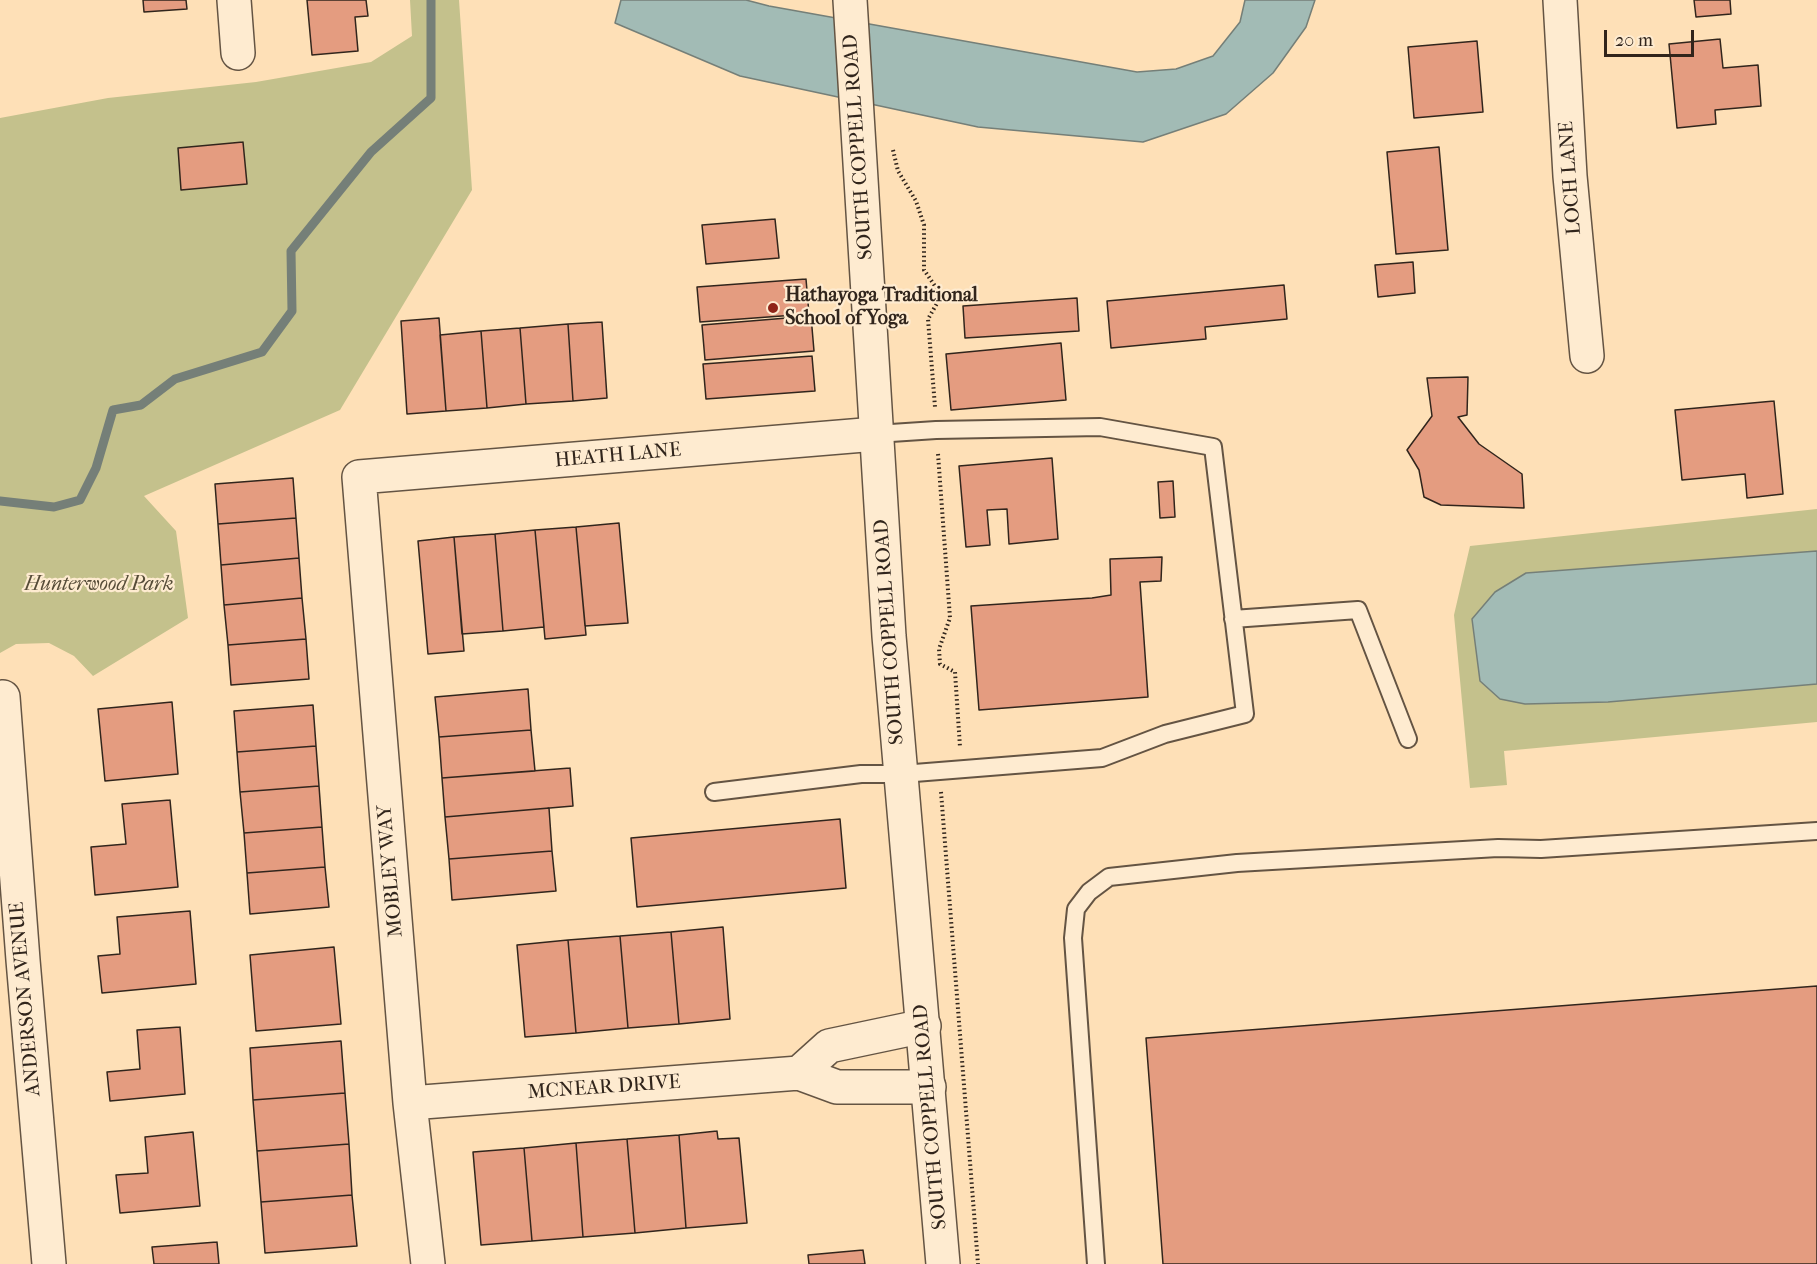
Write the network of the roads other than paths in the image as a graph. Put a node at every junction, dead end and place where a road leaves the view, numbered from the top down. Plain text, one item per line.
1 (234, 0) edge
2 (850, 0) edge
3 (1560, 0) edge
4 (238, 53) dead end
5 (1587, 356) dead end
6 (876, 434) junction
7 (359, 477) joint
8 (1233, 619) junction
9 (3, 697) dead end
10 (1408, 739) dead end
11 (902, 774) junction
12 (714, 792) dead end
13 (1817, 831) edge
14 (11, 961) edge
15 (924, 1026) junction
16 (799, 1073) junction
17 (929, 1087) junction
18 (410, 1103) junction
19 (49, 1264) edge
20 (428, 1264) edge
21 (943, 1264) edge
22 (1096, 1264) edge

1 - 4 street
2 - 6 street, SOUTH COPPELL ROAD
3 - 5 street, LOCH LANE
6 - 7 street, HEATH LANE
6 - 8 lane
6 - 11 street, SOUTH COPPELL ROAD
7 - 18 street, MOBLEY WAY
8 - 10 lane
8 - 11 lane
9 - 14 street, ANDERSON AVENUE
11 - 12 lane
11 - 15 street, SOUTH COPPELL ROAD
13 - 22 lane
14 - 19 street, ANDERSON AVENUE
15 - 16 street
15 - 17 street, SOUTH COPPELL ROAD
16 - 17 street, MCNEAR DRIVE
16 - 18 street, MCNEAR DRIVE
17 - 21 street, SOUTH COPPELL ROAD
18 - 20 street, MOBLEY WAY

